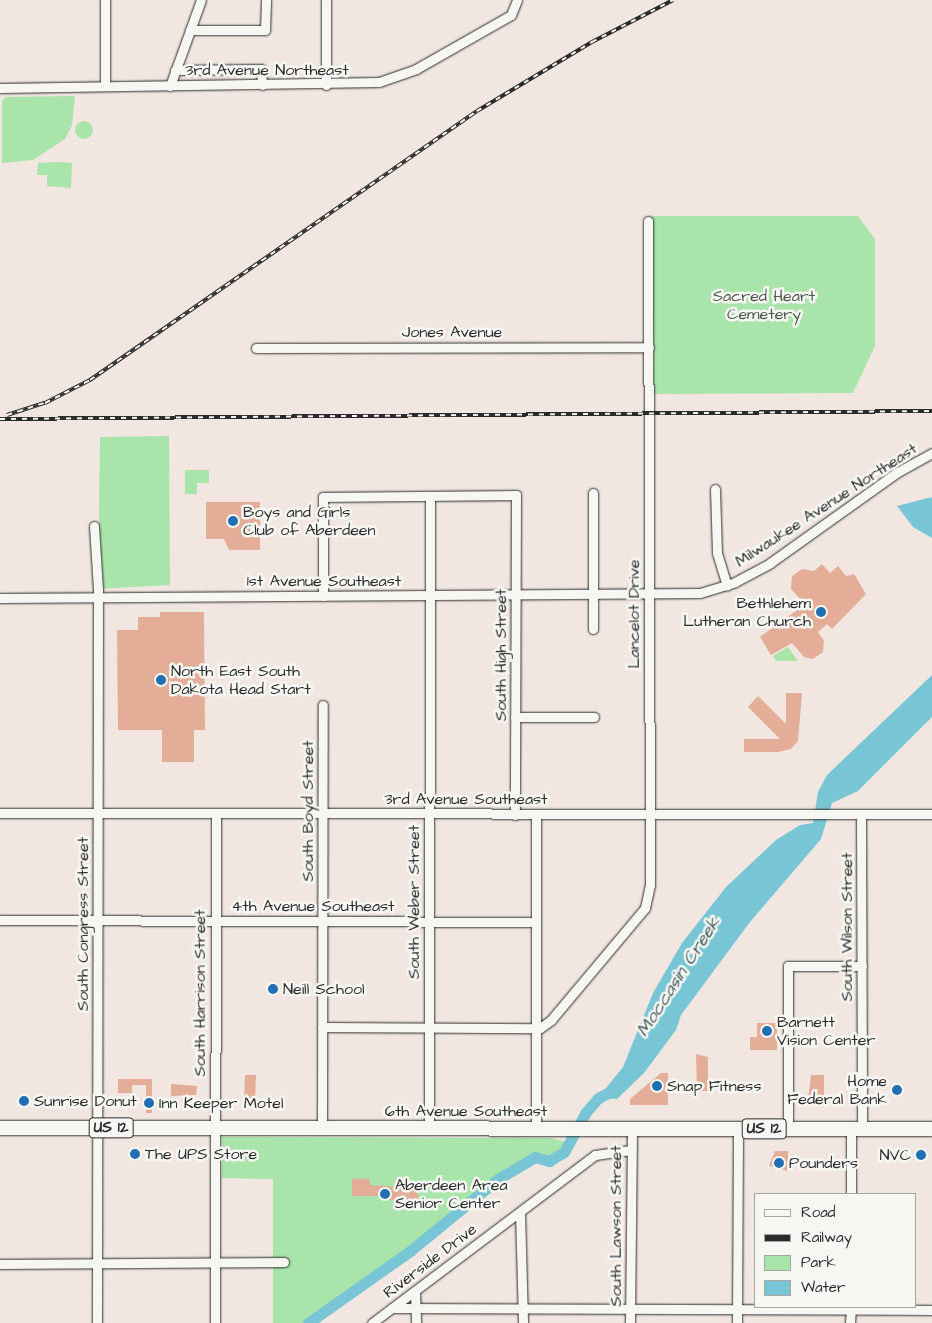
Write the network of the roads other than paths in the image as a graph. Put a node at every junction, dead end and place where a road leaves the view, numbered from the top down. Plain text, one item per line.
1 (105, 0) edge
2 (201, 0) edge
3 (266, 0) edge
4 (326, 0) edge
5 (517, 0) edge
6 (190, 30) junction
7 (175, 70) junction
8 (262, 85) junction
9 (326, 85) junction
10 (105, 86) junction
11 (170, 86) junction
12 (0, 88) edge
13 (648, 221) dead end
14 (649, 347) junction
15 (256, 348) dead end
16 (932, 453) edge
17 (715, 489) dead end
18 (593, 492) dead end
19 (430, 496) junction
20 (94, 526) dead end
21 (727, 585) junction
22 (323, 596) junction
23 (430, 596) junction
24 (516, 596) junction
25 (593, 596) junction
26 (649, 596) junction
27 (98, 597) junction
28 (0, 598) edge
29 (593, 629) dead end
30 (323, 705) dead end
31 (515, 717) junction
32 (594, 718) dead end
33 (0, 813) edge
34 (99, 813) junction
35 (216, 813) junction
36 (322, 814) junction
37 (429, 814) junction
38 (515, 814) junction
39 (861, 814) junction
40 (932, 814) edge
41 (536, 815) junction
42 (650, 815) junction
43 (0, 920) edge
44 (215, 920) junction
45 (323, 920) junction
46 (98, 921) junction
47 (429, 921) junction
48 (536, 922) junction
49 (862, 966) junction
50 (322, 1027) junction
51 (429, 1028) junction
52 (536, 1028) junction
53 (0, 1128) edge
54 (98, 1128) junction
55 (322, 1128) junction
56 (215, 1129) junction
57 (429, 1129) junction
58 (536, 1129) junction
59 (632, 1129) junction
60 (788, 1129) junction
61 (857, 1129) junction
62 (932, 1129) edge
63 (738, 1130) junction
64 (631, 1150) junction
65 (851, 1193) edge
66 (520, 1213) junction
67 (284, 1262) dead end
68 (0, 1264) edge
69 (215, 1264) junction
70 (97, 1265) junction
71 (415, 1291) junction
72 (392, 1308) junction
73 (416, 1308) junction
74 (850, 1308) edge
75 (523, 1309) junction
76 (630, 1309) junction
77 (737, 1310) junction
78 (932, 1310) edge
79 (97, 1323) edge
80 (215, 1323) edge
81 (372, 1323) edge
82 (416, 1323) edge
83 (523, 1323) edge
84 (630, 1323) edge
85 (737, 1323) edge
86 (850, 1323) edge

1 - 10 street
2 - 6 street
3 - 6 street
4 - 9 street
5 - 9 street, 3rd Avenue Northeast
6 - 7 street
7 - 8 street
7 - 11 street
8 - 9 street, 3rd Avenue Northeast
8 - 11 street, 3rd Avenue Northeast
10 - 11 street, 3rd Avenue Northeast
10 - 12 street, 3rd Avenue Northeast
13 - 14 street, Lancelot Drive
14 - 15 street, Jones Avenue
14 - 26 street, Lancelot Drive
16 - 21 street, Milwaukee Avenue Northeast
17 - 21 street
18 - 25 street
19 - 22 street
19 - 23 street, South Weber Street
19 - 24 street, South High Street
20 - 27 street, South Congress Street
21 - 26 street, Milwaukee Avenue Northeast
22 - 23 street, 1st Avenue Southeast
22 - 27 street, 1st Avenue Southeast
23 - 24 street, 1st Avenue Southeast
23 - 37 street, South Weber Street
24 - 25 street, 1st Avenue Southeast
24 - 31 street, South High Street
25 - 26 street, 1st Avenue Southeast
25 - 29 street
26 - 42 street, Lancelot Drive
27 - 28 street, 1st Avenue Southeast
27 - 34 street, South Congress Street
30 - 36 street, South Boyd Street
31 - 32 street
31 - 38 street, South High Street
33 - 34 street, 3rd Avenue Southeast
34 - 35 street, 3rd Avenue Southeast
34 - 46 street, South Congress Street
35 - 36 street, 3rd Avenue Southeast
35 - 44 street, South Harrison Street
36 - 37 street, 3rd Avenue Southeast
36 - 45 street, South Boyd Street
37 - 38 street, 3rd Avenue Southeast
37 - 47 street, South Weber Street
38 - 41 street, 3rd Avenue Southeast
39 - 40 street, 3rd Avenue Southeast
39 - 42 street, 3rd Avenue Southeast
39 - 49 street, South Wilson Street
41 - 42 street, 3rd Avenue Southeast
41 - 48 street
42 - 52 street, Lancelot Drive
43 - 46 street, 4th Avenue Southeast
44 - 45 street, 4th Avenue Southeast
44 - 46 street, 4th Avenue Southeast
44 - 56 street, South Harrison Street
45 - 47 street, 4th Avenue Southeast
45 - 50 street, South Boyd Street
46 - 54 street, South Congress Street
47 - 48 street, 4th Avenue Southeast
47 - 51 street, South Weber Street
48 - 52 street
49 - 60 street
49 - 61 street, South Wilson Street
50 - 51 street
50 - 55 street, South Boyd Street
51 - 52 street
51 - 57 street, South Weber Street
52 - 58 street
53 - 54 highway, 6th Avenue Southeast / US 12
54 - 56 highway, 6th Avenue Southeast / US 12
54 - 70 street, South Congress Street
55 - 56 highway, 6th Avenue Southeast / US 12
55 - 57 highway, 6th Avenue Southeast / US 12
56 - 69 street, South Harrison Street
57 - 58 highway, 6th Avenue Southeast / US 12
58 - 59 highway, 6th Avenue Southeast / US 12
59 - 63 highway, 6th Avenue Southeast / US 12
59 - 64 street, South Lawson Street
60 - 61 highway, 6th Avenue Southeast / US 12
60 - 63 highway, 6th Avenue Southeast / US 12
61 - 62 highway, 6th Avenue Southeast / US 12
61 - 65 street, South Wilson Street
63 - 77 street
64 - 66 street, Riverside Drive
64 - 76 street, South Lawson Street
66 - 71 street, Riverside Drive
66 - 75 street
67 - 69 street
68 - 70 street
69 - 70 street
69 - 80 street, South Harrison Street
70 - 79 street, South Congress Street
71 - 72 street, Riverside Drive
71 - 73 street
72 - 73 street
72 - 81 street, Riverside Drive
73 - 75 street
73 - 82 street
74 - 77 street
74 - 78 street
74 - 86 street
75 - 76 street
75 - 83 street
76 - 77 street
76 - 84 street, South Lawson Street
77 - 85 street

